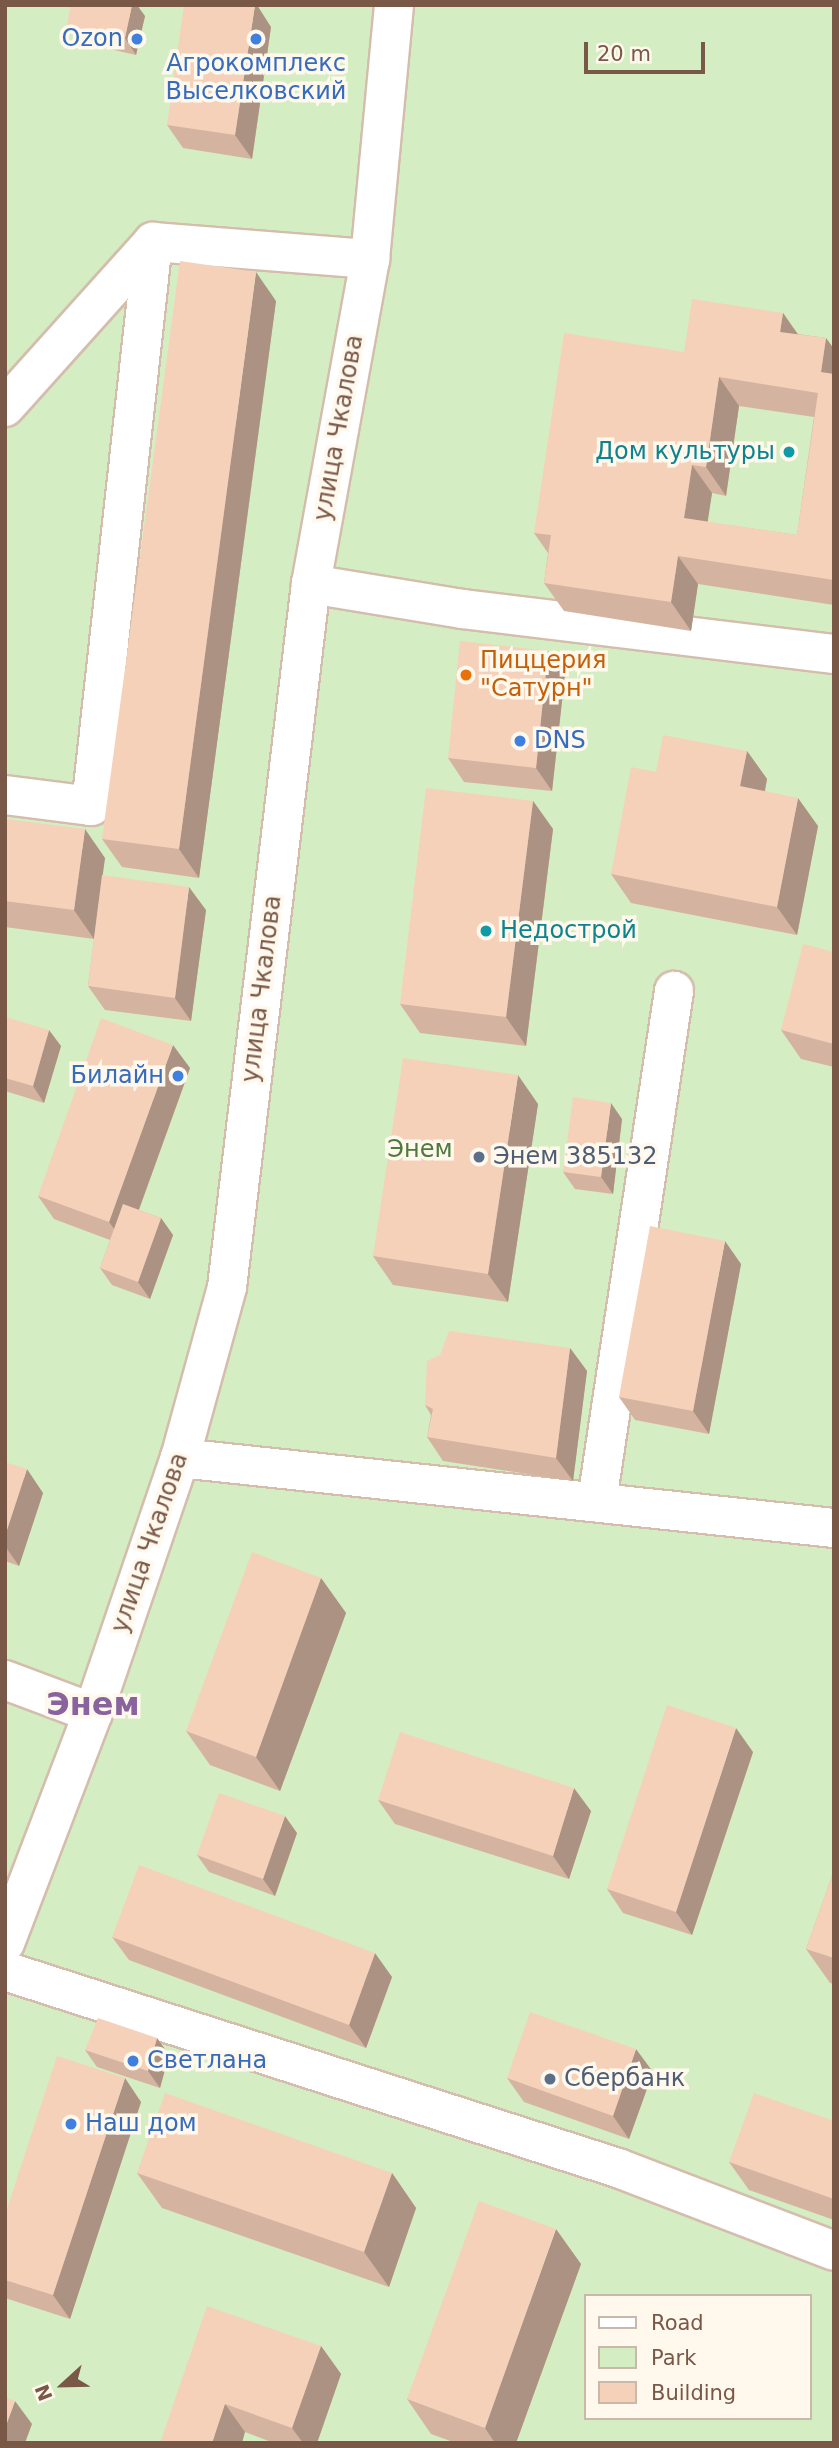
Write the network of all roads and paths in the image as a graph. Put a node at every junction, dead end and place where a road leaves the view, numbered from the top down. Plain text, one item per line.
1 (394, 5) edge
2 (153, 242) junction
3 (370, 259) junction
4 (5, 407) edge
5 (311, 583) junction
6 (834, 654) edge
7 (5, 794) edge
8 (674, 991) dead end
9 (180, 1458) junction
10 (597, 1501) junction
11 (834, 1528) edge
12 (5, 1680) edge
13 (93, 1713) junction
14 (5, 1943) edge
15 (5, 1970) edge
16 (834, 2251) edge

1 - 3 street, улица Чкалова
2 - 3 street
2 - 4 street
2 - 7 street
3 - 5 street, улица Чкалова
5 - 6 street
5 - 9 street, улица Чкалова
8 - 10 street
9 - 10 street
9 - 13 street, улица Чкалова
10 - 11 street
12 - 13 street
13 - 14 street, улица Чкалова
15 - 16 street

